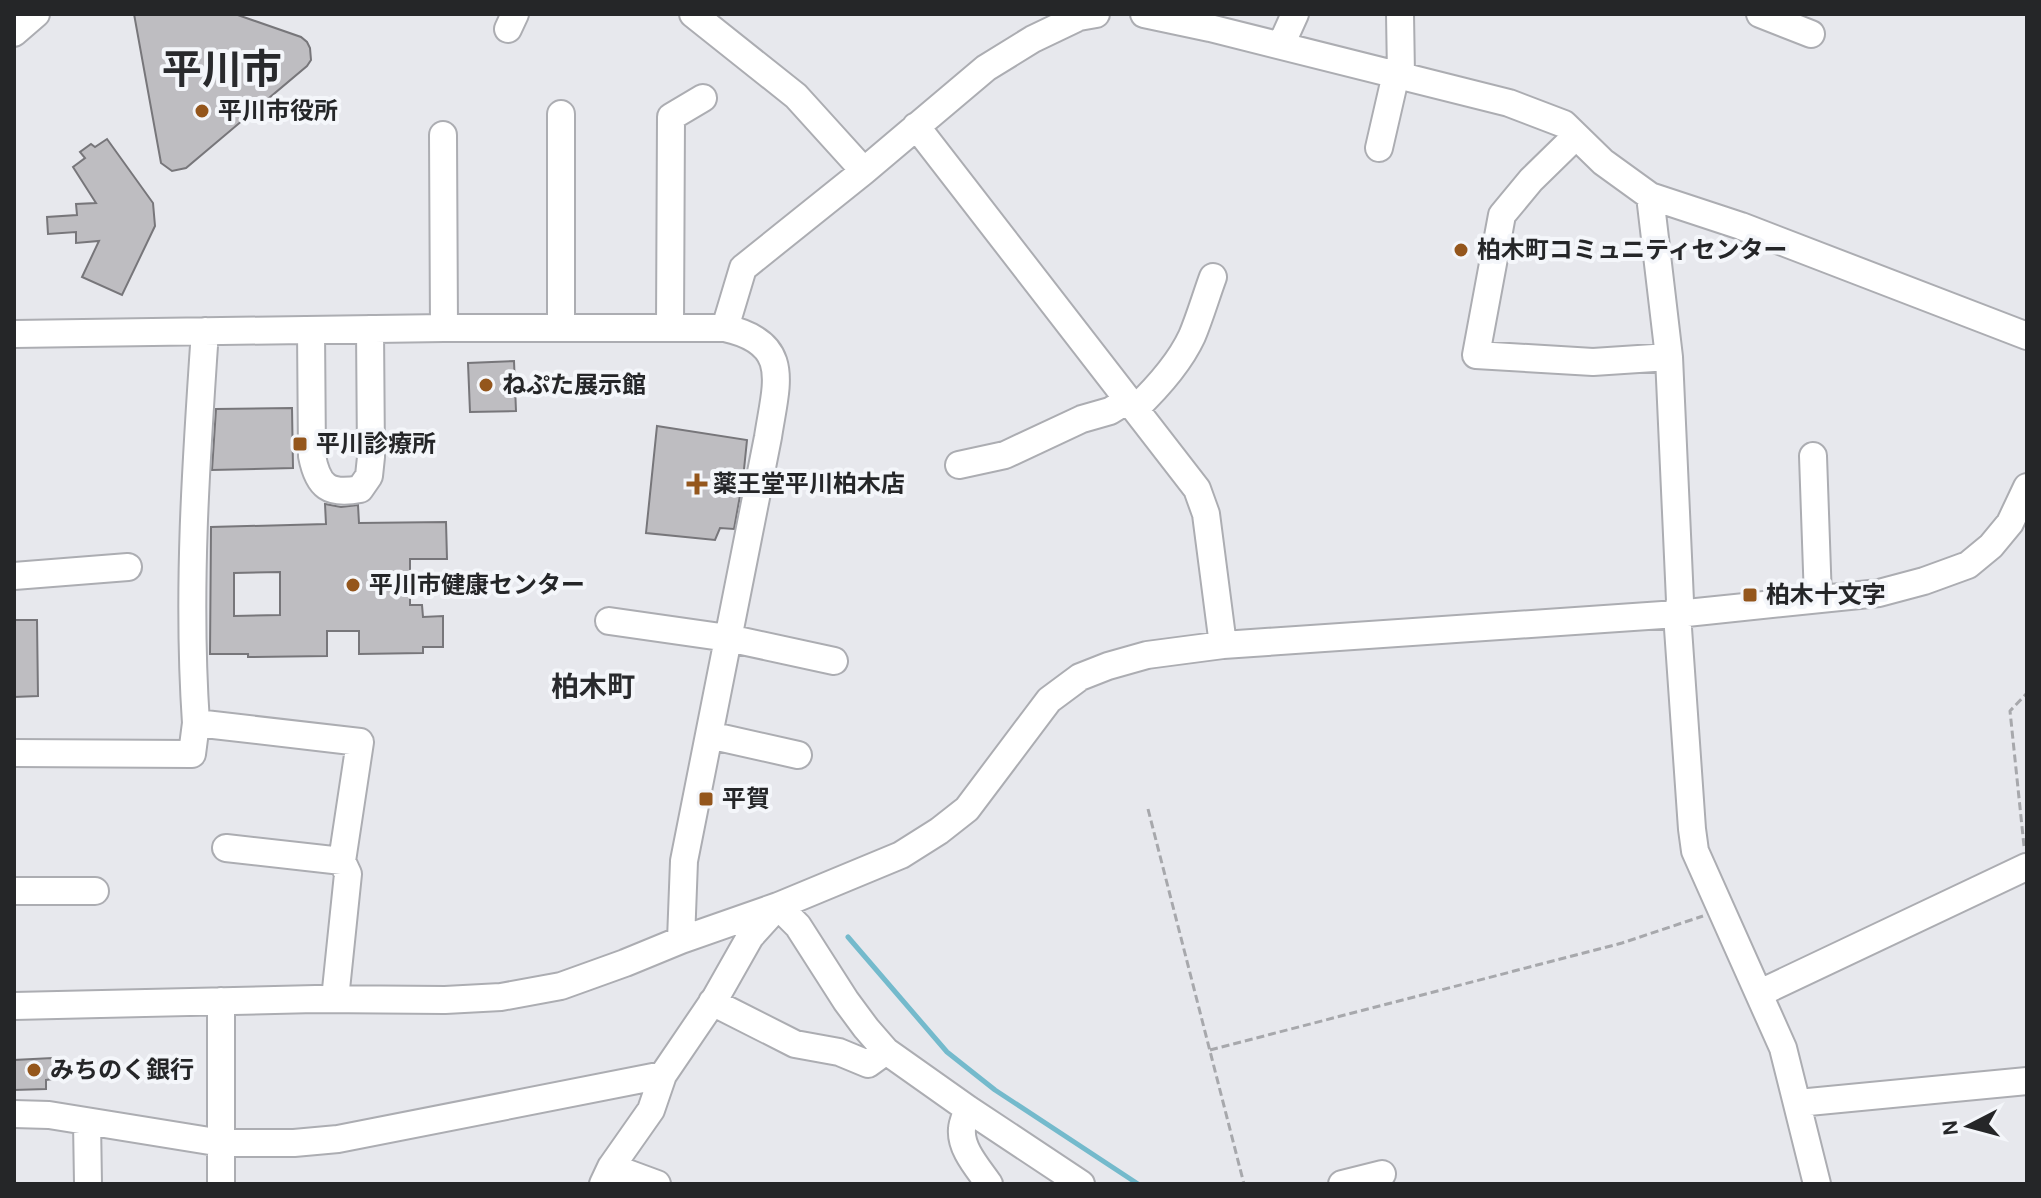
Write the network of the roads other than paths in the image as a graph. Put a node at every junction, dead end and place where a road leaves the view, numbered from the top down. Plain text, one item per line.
1 (36, 14) edge
2 (693, 14) edge
3 (1096, 14) edge
4 (1144, 14) edge
5 (1295, 14) edge
6 (1400, 14) edge
7 (1760, 14) edge
8 (14, 33) edge
9 (1811, 34) dead end
10 (1281, 45) junction
11 (1399, 74) junction
12 (703, 98) dead end
13 (561, 114) dead end
14 (916, 126) junction
15 (443, 135) dead end
16 (1576, 136) junction
17 (1379, 148) dead end
18 (864, 171) junction
19 (1650, 196) junction
20 (1213, 277) dead end
21 (444, 328) junction
22 (561, 328) junction
23 (670, 328) junction
24 (725, 328) junction
25 (370, 329) junction
26 (311, 330) junction
27 (205, 331) junction
28 (14, 334) edge
29 (2027, 336) edge
30 (1669, 357) junction
31 (1131, 405) junction
32 (1813, 456) dead end
33 (959, 465) dead end
34 (2027, 487) edge
35 (128, 567) dead end
36 (14, 576) edge
37 (1818, 599) junction
38 (1677, 614) junction
39 (609, 621) dead end
40 (728, 638) junction
41 (1223, 645) junction
42 (834, 661) dead end
43 (196, 723) junction
44 (709, 735) junction
45 (14, 753) edge
46 (798, 755) dead end
47 (226, 848) dead end
48 (342, 861) junction
49 (2026, 867) edge
50 (14, 891) edge
51 (95, 891) dead end
52 (778, 906) junction
53 (681, 940) junction
54 (1760, 993) junction
55 (335, 999) junction
56 (221, 1001) junction
57 (712, 1002) junction
58 (14, 1006) edge
59 (886, 1051) junction
60 (663, 1075) junction
61 (2027, 1081) edge
62 (1798, 1103) junction
63 (968, 1109) junction
64 (14, 1114) edge
65 (87, 1122) junction
66 (222, 1143) junction
67 (1382, 1174) dead end
68 (607, 1176) edge
69 (88, 1184) edge
70 (221, 1184) edge
71 (657, 1184) edge
72 (989, 1184) edge
73 (1081, 1184) edge
74 (1342, 1184) edge
75 (1817, 1184) edge

1 - 8 street
2 - 18 street
3 - 14 street
4 - 10 street
5 - 10 street
6 - 11 street
7 - 9 street
10 - 11 street
11 - 16 street
11 - 17 street
12 - 23 street
13 - 22 street
14 - 18 street
14 - 31 street
15 - 21 street
16 - 19 street
16 - 30 street
18 - 24 street
19 - 29 street
19 - 30 street
20 - 31 street
21 - 22 street
21 - 25 street
22 - 23 street
23 - 24 street
24 - 40 street
25 - 26 street
25 - 26 street
26 - 27 street
27 - 28 street
27 - 43 street
30 - 38 street
31 - 33 street
31 - 41 street
32 - 37 street
34 - 37 street
35 - 36 street
37 - 38 street
38 - 41 street
38 - 54 street
39 - 40 street
40 - 42 street
40 - 44 street
41 - 52 street
43 - 45 street
43 - 48 street
44 - 46 street
44 - 53 street
47 - 48 street
48 - 55 street
49 - 54 street
50 - 51 street
52 - 53 street
52 - 57 street
52 - 59 street
53 - 55 street
54 - 62 street
55 - 56 street
56 - 58 street
56 - 66 street
57 - 59 street
57 - 60 street
59 - 63 street
60 - 66 street
60 - 68 street
61 - 62 street
62 - 75 street
63 - 72 street
63 - 73 street
64 - 65 street
65 - 66 street
65 - 69 street
66 - 70 street
67 - 74 street
68 - 71 street

